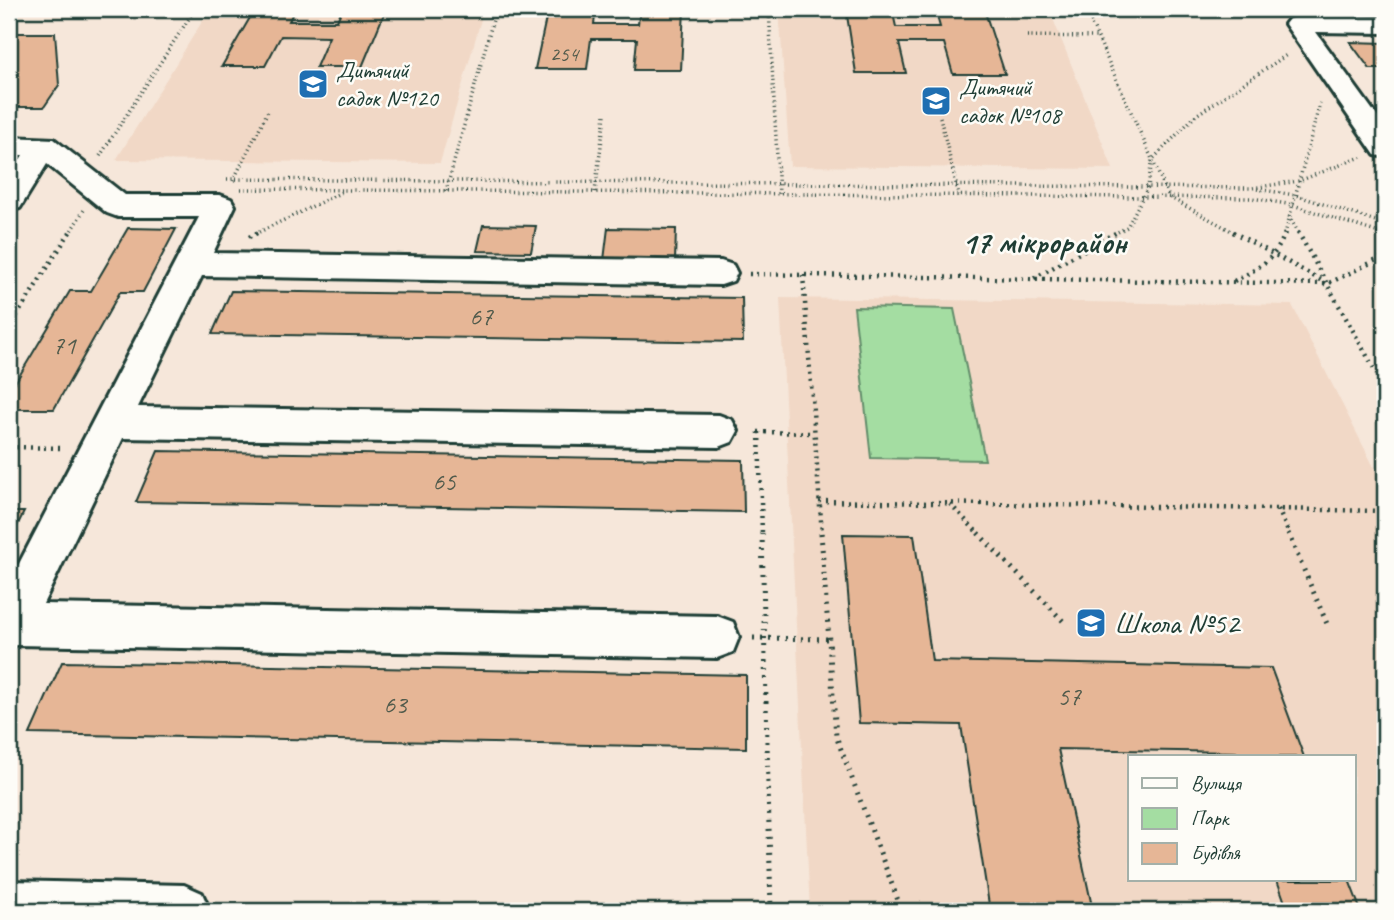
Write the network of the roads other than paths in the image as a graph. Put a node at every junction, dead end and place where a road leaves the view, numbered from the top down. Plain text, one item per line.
1 (1385, 25) edge
2 (9, 146) edge
3 (44, 146) junction
4 (1385, 148) edge
5 (9, 201) edge
6 (191, 264) junction
7 (721, 274) road end
8 (719, 431) road end
9 (105, 435) junction
10 (9, 625) edge
11 (717, 637) road end
12 (9, 906) edge
13 (184, 911) edge

1 - 4 lane
2 - 3 lane
3 - 5 lane
3 - 6 lane
6 - 7 lane
6 - 9 lane
8 - 9 lane
9 - 10 lane
10 - 11 lane
12 - 13 lane

